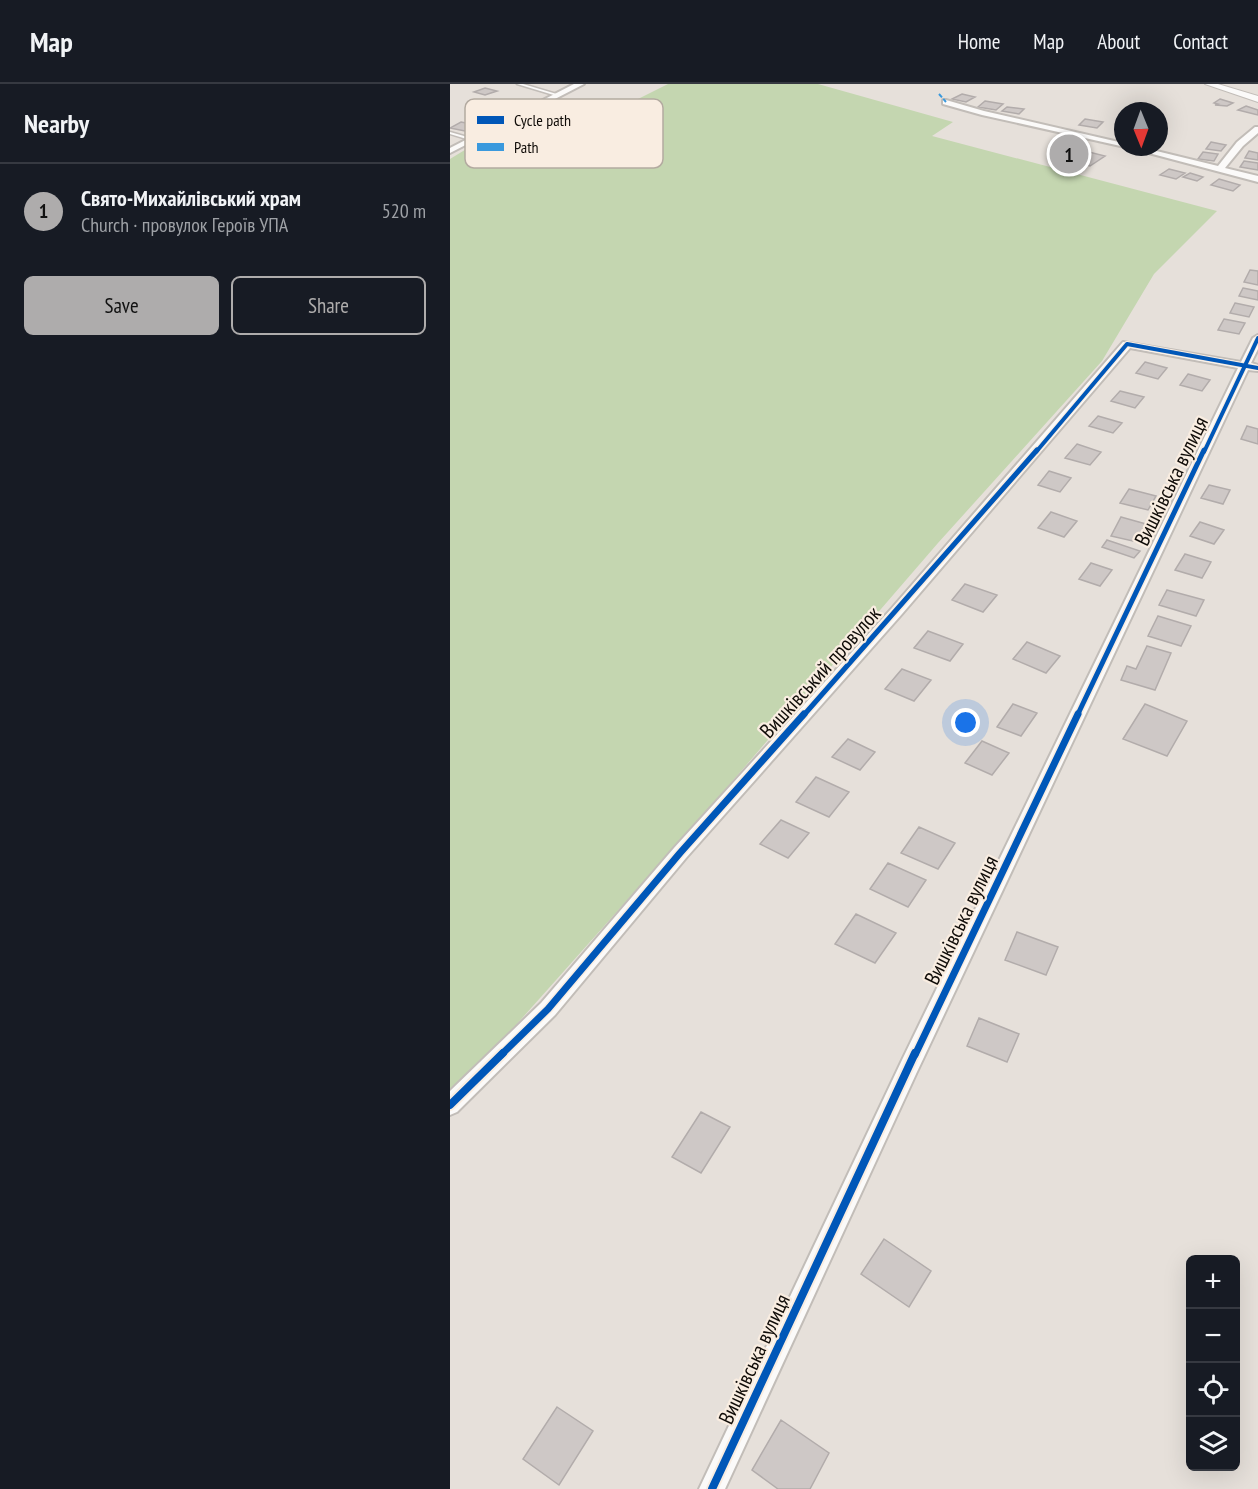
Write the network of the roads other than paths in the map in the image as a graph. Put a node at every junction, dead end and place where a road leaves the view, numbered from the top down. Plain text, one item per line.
1 (519, 84) edge
2 (580, 84) edge
3 (1209, 84) edge
4 (558, 95) junction
5 (550, 99) edge
6 (1258, 99) edge
7 (946, 102) dead end
8 (1258, 129) edge
9 (450, 133) edge
10 (465, 138) edge
11 (465, 142) edge
12 (1114, 143) edge
13 (450, 152) edge
14 (1167, 156) edge
15 (1220, 169) junction
16 (1258, 179) edge
17 (1258, 338) edge
18 (1251, 367) edge
19 (450, 1105) edge
20 (712, 1489) edge

1 - 4 lane
2 - 4 street
3 - 6 street
4 - 5 street
7 - 12 street
8 - 15 street
9 - 10 lane
11 - 13 street
14 - 15 street
15 - 16 street
17 - 18 street, Вишківська вулиця
18 - 19 street, Вишківський провулок
18 - 20 street, Вишківська вулиця

